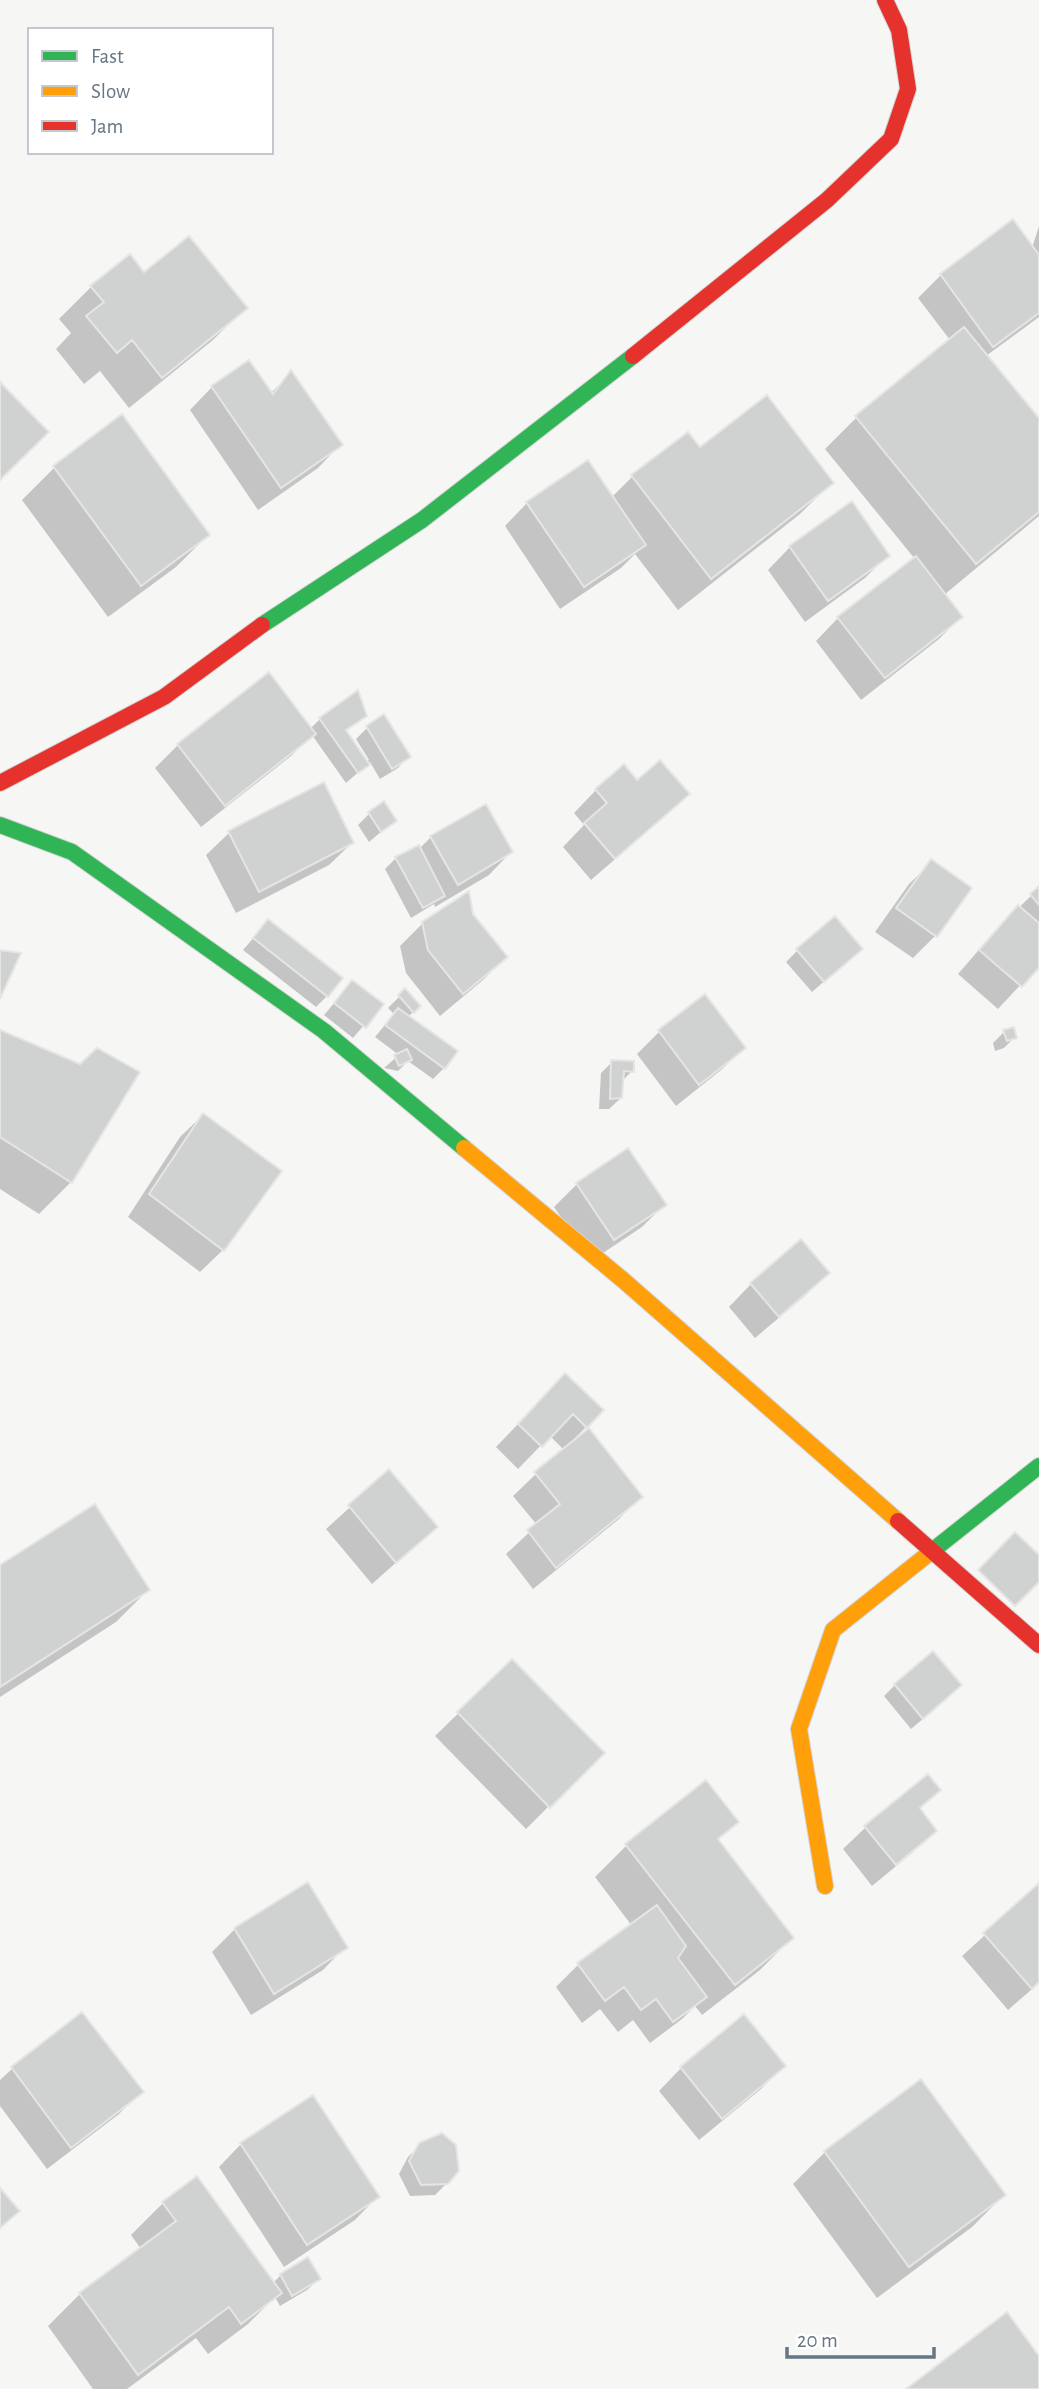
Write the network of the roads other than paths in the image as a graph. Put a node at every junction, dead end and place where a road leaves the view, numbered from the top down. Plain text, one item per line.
1 (885, 0) edge
2 (0, 783) edge
3 (0, 825) edge
4 (1039, 1466) edge
5 (931, 1550) junction
6 (1039, 1645) edge
7 (825, 1886) dead end

1 - 2 street
3 - 5 street
4 - 5 street
5 - 6 street
5 - 7 street

